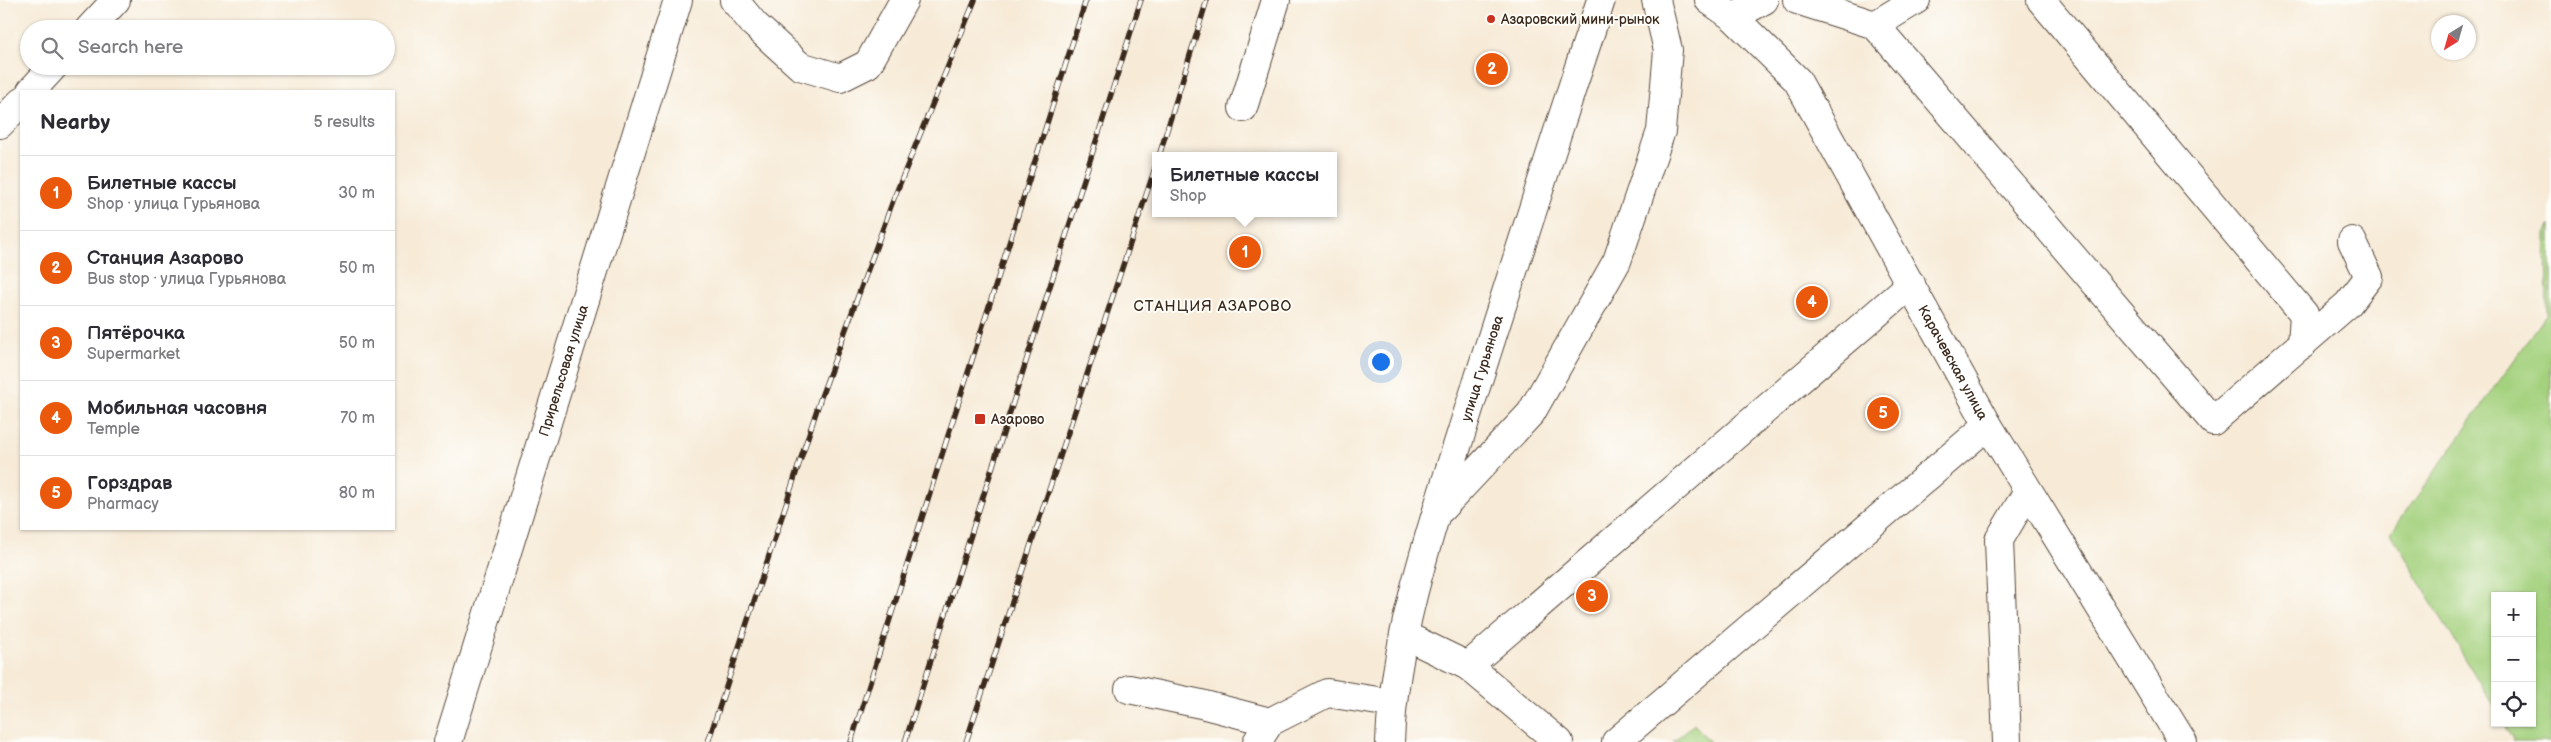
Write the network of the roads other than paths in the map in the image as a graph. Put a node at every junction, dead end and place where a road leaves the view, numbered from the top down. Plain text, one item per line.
1 (116, 0) edge
2 (678, 0) edge
3 (734, 0) edge
4 (904, 0) edge
5 (1276, 0) edge
6 (1601, 0) edge
7 (1656, 0) edge
8 (1709, 0) edge
9 (1764, 0) edge
10 (1797, 0) edge
11 (1916, 0) edge
12 (2041, 0) edge
13 (1733, 17) junction
14 (97, 20) edge
15 (1875, 25) junction
16 (46, 75) edge
17 (32, 90) edge
18 (20, 103) edge
19 (1243, 108) dead end
20 (0, 124) edge
21 (2352, 240) dead end
22 (1911, 284) junction
23 (2302, 345) junction
24 (1988, 425) junction
25 (2028, 491) junction
26 (1436, 514) junction
27 (1404, 635) junction
28 (1468, 666) junction
29 (1129, 689) dead end
30 (1391, 703) junction
31 (1263, 732) edge
32 (2171, 736) edge
33 (448, 742) edge
34 (1390, 742) edge
35 (1559, 742) edge
36 (1616, 742) edge
37 (2007, 742) edge

1 - 14 street
2 - 33 street, Прирельсовая улица
3 - 4 street
5 - 19 street
6 - 26 street, улица Гурьянова
7 - 26 street
8 - 13 street, Карачевская улица
9 - 13 street
10 - 15 street
11 - 15 street
12 - 23 street
13 - 22 street, Карачевская улица
15 - 23 street
16 - 17 street
18 - 20 street
21 - 23 street
22 - 24 street, Карачевская улица
22 - 28 street
24 - 25 street, Карачевская улица
24 - 36 street
25 - 32 street, Карачевская улица
25 - 37 street
26 - 27 street, улица Гурьянова
27 - 28 street
27 - 30 street, улица Гурьянова
28 - 35 street
29 - 31 street
30 - 31 street
30 - 34 street, улица Гурьянова

